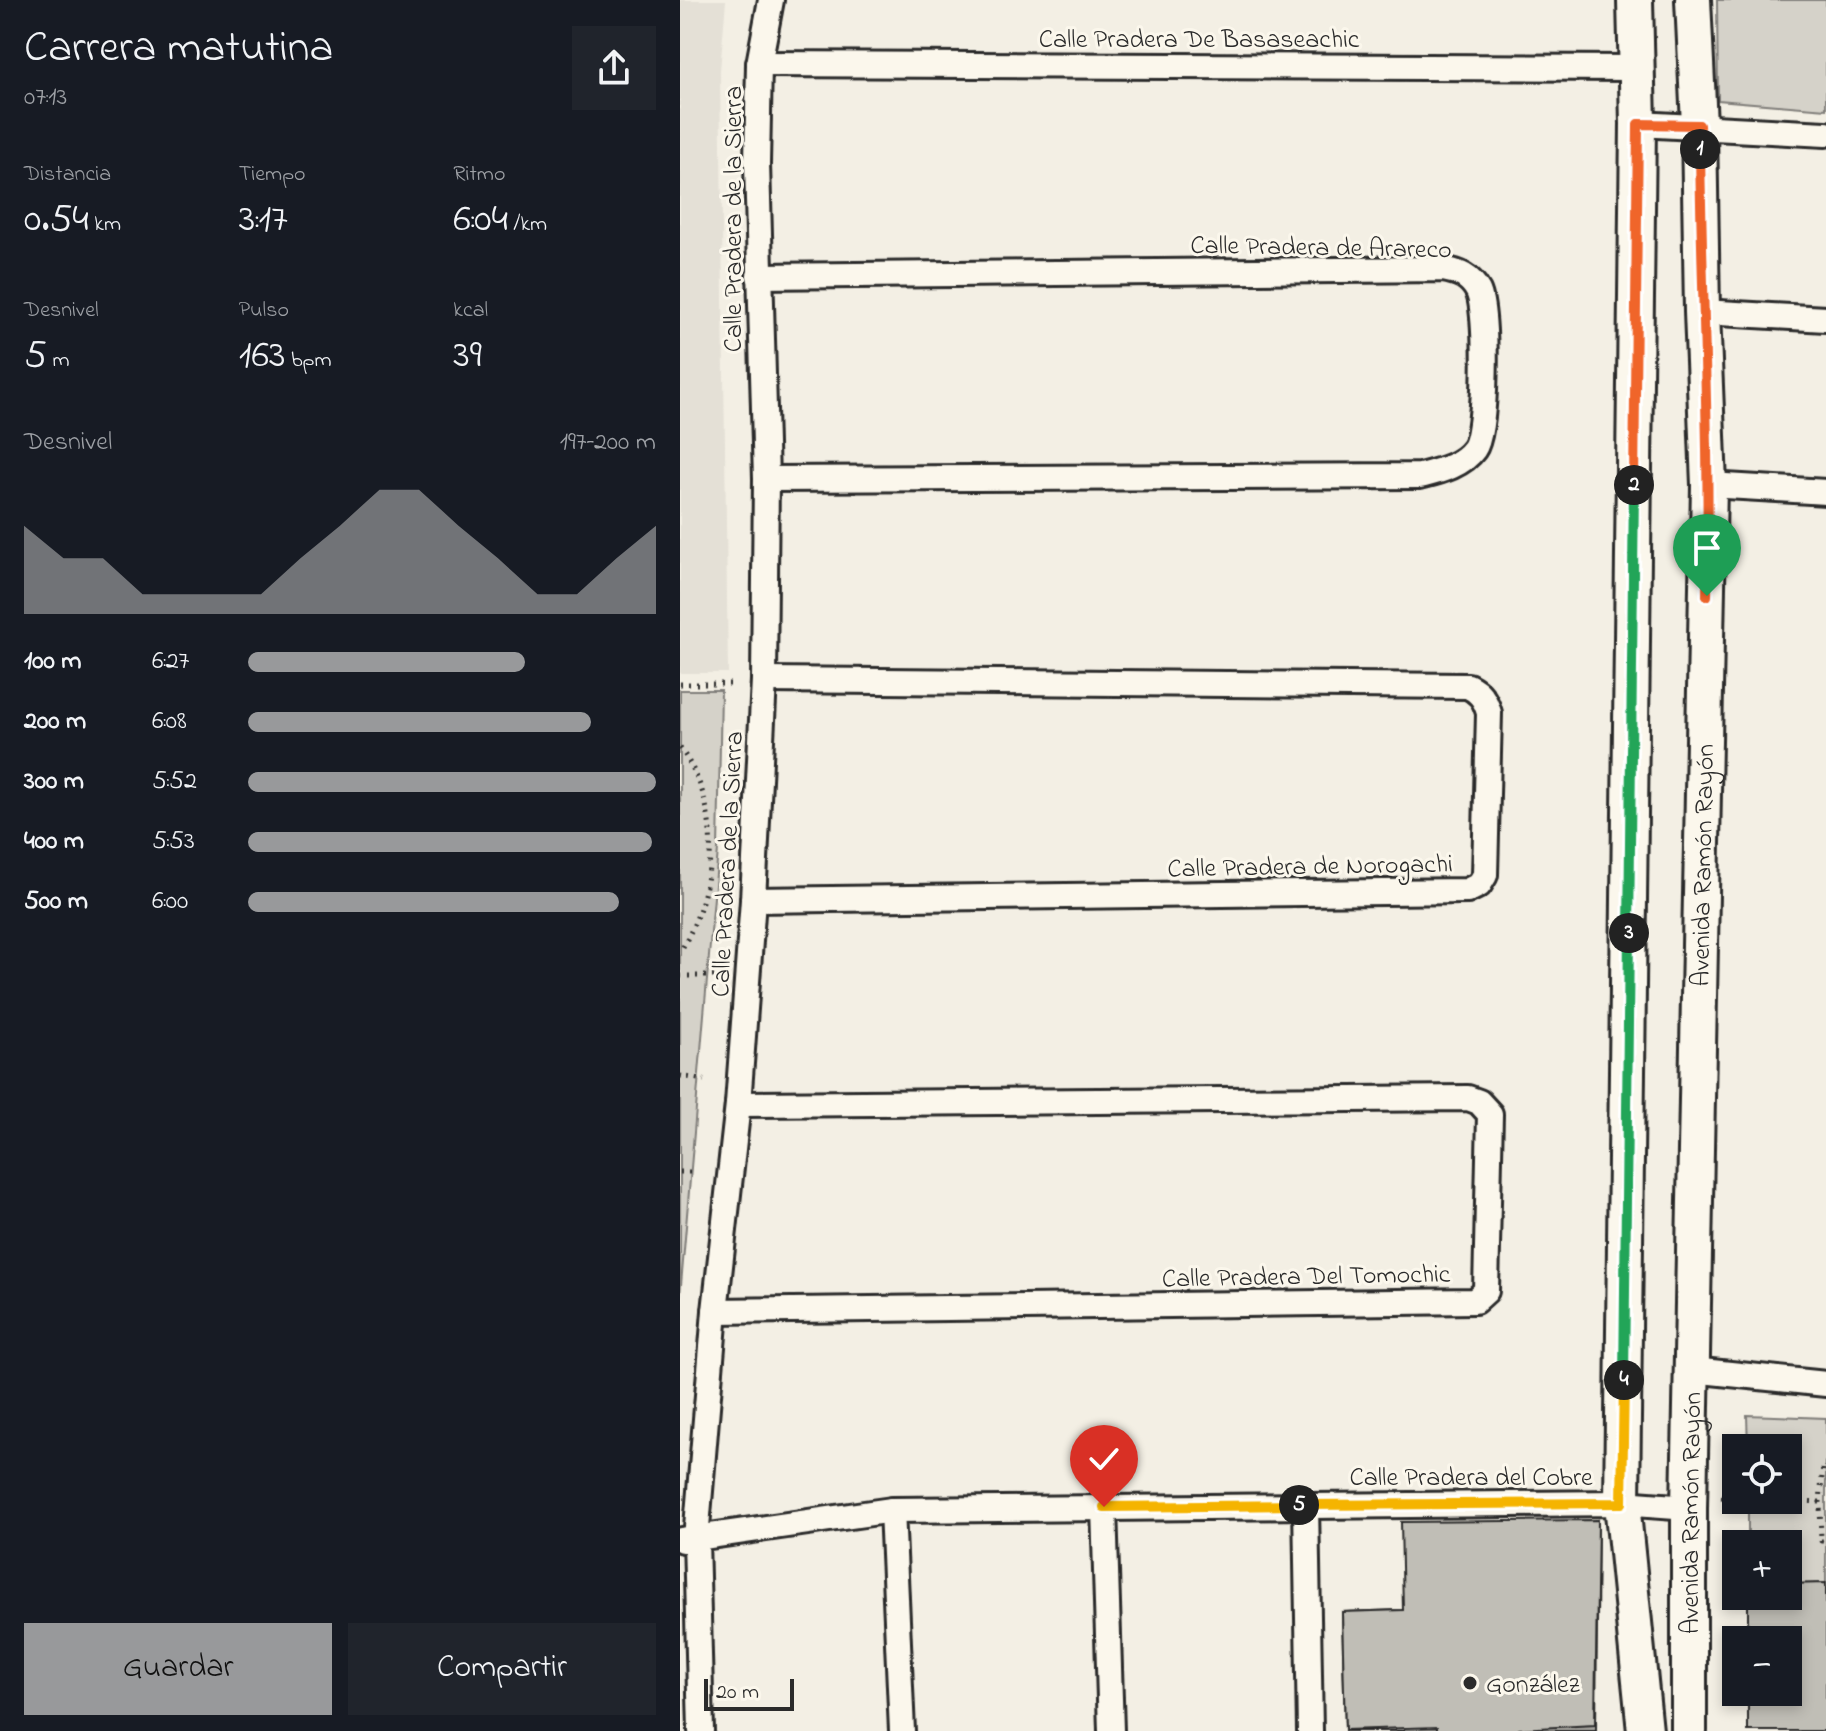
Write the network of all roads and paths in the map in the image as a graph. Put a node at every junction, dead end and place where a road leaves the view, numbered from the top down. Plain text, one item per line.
1 (771, 0) edge
2 (1635, 0) edge
3 (1693, 0) edge
4 (759, 64) junction
5 (1638, 68) junction
6 (1638, 124) junction
7 (1699, 125) junction
8 (1826, 134) edge
9 (759, 276) junction
10 (1702, 312) junction
11 (1826, 319) edge
12 (766, 479) junction
13 (1709, 485) junction
14 (1826, 492) edge
15 (764, 680) junction
16 (680, 684) edge
17 (735, 684) dead end
18 (680, 748) edge
19 (753, 900) junction
20 (680, 952) edge
21 (748, 975) junction
22 (680, 976) edge
23 (680, 1076) edge
24 (704, 1080) dead end
25 (738, 1104) junction
26 (680, 1172) edge
27 (695, 1172) dead end
28 (715, 1311) junction
29 (1692, 1370) junction
30 (1826, 1384) edge
31 (1826, 1464) edge
32 (1802, 1501) edge
33 (1820, 1502) junction
34 (1622, 1503) junction
35 (1306, 1505) junction
36 (1104, 1507) junction
37 (1689, 1508) junction
38 (892, 1510) junction
39 (688, 1540) edge
40 (1826, 1541) edge
41 (701, 1731) edge
42 (902, 1731) edge
43 (1111, 1731) edge
44 (1310, 1731) edge
45 (1645, 1731) edge
46 (1689, 1731) edge

1 - 4 street, Calle Pradera de la Sierra
2 - 5 main road, Avenida Ramón Rayón
3 - 7 main road, Avenida Ramón Rayón
4 - 5 street, Calle Pradera De Basaseachic
4 - 9 street, Calle Pradera de la Sierra
5 - 6 main road, Avenida Ramón Rayón
6 - 7 street
6 - 34 main road, Avenida Ramón Rayón
7 - 8 street
7 - 10 main road, Avenida Ramón Rayón
9 - 12 street, Calle Pradera de la Sierra
9 - 12 street, Calle Pradera de Arareco
10 - 11 street
10 - 13 main road, Avenida Ramón Rayón
12 - 15 street, Calle Pradera de la Sierra
13 - 14 street
13 - 29 main road, Avenida Ramón Rayón
15 - 19 street, Calle Pradera de la Sierra
15 - 19 street, Calle Pradera de Norogachi
16 - 17 path
18 - 20 path
19 - 21 street, Calle Pradera de la Sierra
21 - 22 path
21 - 25 street, Calle Pradera de la Sierra
23 - 24 path
25 - 28 street, Calle Pradera de la Sierra
25 - 28 street, Calle Pradera Del Tomochic
26 - 27 path
28 - 39 street, Calle Pradera de la Sierra
29 - 30 street
29 - 37 main road, Avenida Ramón Rayón
31 - 33 path
32 - 33 path
33 - 40 path
34 - 35 street, Calle Pradera del Cobre
34 - 37 street, Calle Pradera del Cobre
34 - 45 main road, Avenida Ramón Rayón
35 - 36 street, Calle Pradera del Cobre
35 - 44 street
36 - 38 street, Calle Pradera del Cobre
36 - 43 street
37 - 46 main road, Avenida Ramón Rayón
38 - 39 street, Calle Pradera del Cobre
38 - 42 street
39 - 41 street, Calle Pradera de la Sierra

